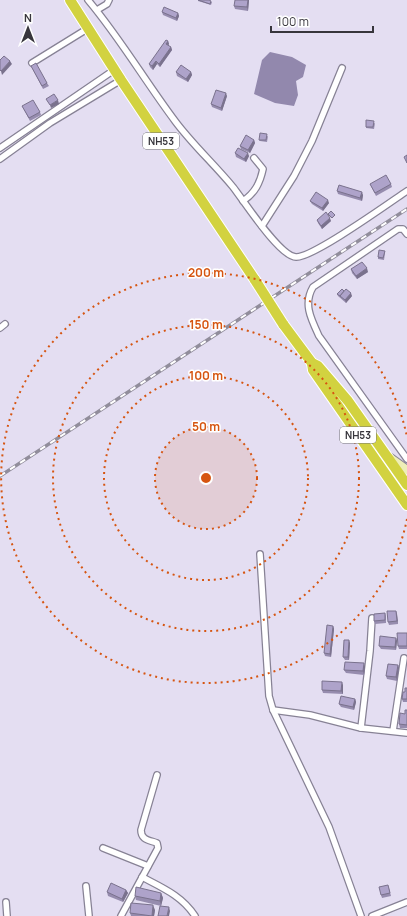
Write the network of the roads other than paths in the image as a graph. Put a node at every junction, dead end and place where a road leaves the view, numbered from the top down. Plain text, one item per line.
1 (70, 0) edge
2 (88, 0) edge
3 (109, 0) edge
4 (97, 10) junction
5 (87, 29) junction
6 (32, 63) dead end
7 (342, 68) dead end
8 (114, 70) junction
9 (120, 80) junction
10 (0, 148) edge
11 (254, 158) dead end
12 (0, 159) edge
13 (407, 191) edge
14 (243, 201) junction
15 (262, 226) junction
16 (407, 234) edge
17 (312, 363) junction
18 (387, 455) junction
19 (407, 459) edge
20 (407, 470) edge
21 (407, 485) edge
22 (407, 505) edge
23 (260, 554) dead end
24 (372, 618) edge
25 (404, 658) dead end
26 (273, 710) junction
27 (360, 728) junction
28 (393, 731) junction
29 (407, 733) edge
30 (157, 775) dead end
31 (103, 848) dead end
32 (148, 866) junction
33 (142, 877) junction
34 (86, 886) dead end
35 (6, 902) dead end
36 (407, 902) edge
37 (7, 916) edge
38 (89, 916) edge
39 (121, 916) edge
40 (195, 916) edge
41 (362, 916) edge
42 (372, 916) edge

1 - 5 highway, NH53
2 - 4 street
3 - 4 street
4 - 14 street
5 - 6 street
5 - 8 highway, NH53
7 - 15 street
8 - 9 highway, NH53
8 - 10 street
9 - 12 street
9 - 17 highway, NH53, bridge
11 - 14 street
13 - 15 street
14 - 15 street
16 - 19 street
17 - 18 highway, NH53
17 - 22 highway, NH53
18 - 20 main road
18 - 21 highway, NH53
23 - 26 street
24 - 27 street
25 - 28 street
26 - 27 street
26 - 41 street
27 - 28 street
28 - 29 street
30 - 32 street
31 - 32 street
32 - 33 street
33 - 39 street
33 - 40 street
34 - 38 street
35 - 37 street
36 - 42 street

